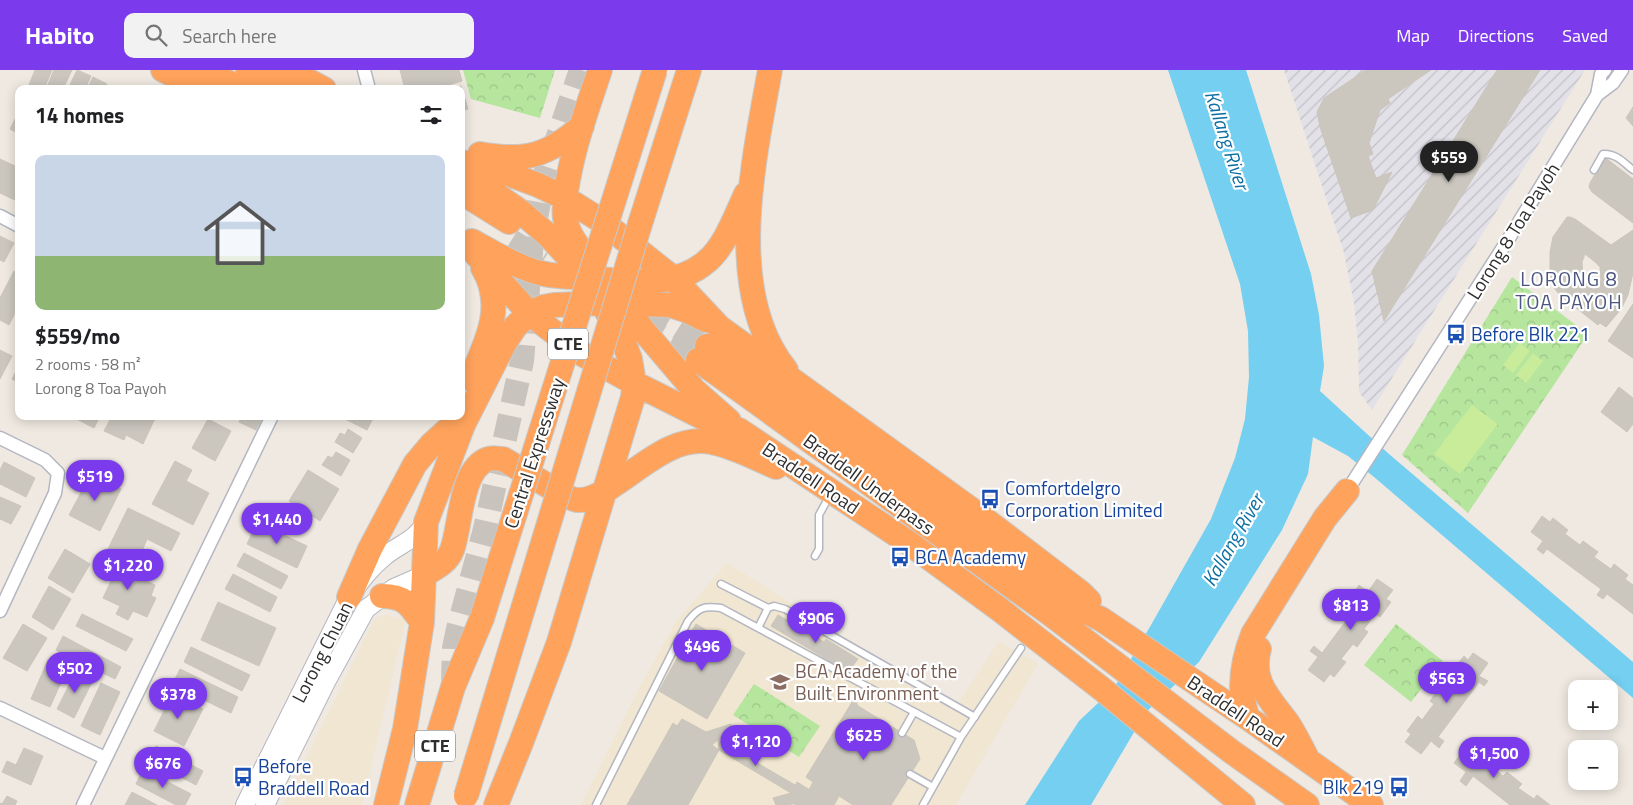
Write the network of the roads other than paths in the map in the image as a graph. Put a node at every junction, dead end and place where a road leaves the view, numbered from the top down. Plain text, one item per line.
1 (163, 70) edge
2 (204, 70) edge
3 (248, 70) edge
4 (288, 70) edge
5 (364, 70) edge
6 (600, 70) edge
7 (655, 70) edge
8 (689, 70) edge
9 (770, 70) edge
10 (1605, 70) edge
11 (1622, 70) edge
12 (195, 85) edge
13 (233, 85) edge
14 (278, 85) edge
15 (316, 85) edge
16 (368, 85) edge
17 (1596, 95) junction
18 (582, 126) junction
19 (465, 151) edge
20 (465, 163) edge
21 (1594, 170) dead end
22 (1633, 170) edge
23 (465, 173) edge
24 (752, 181) junction
25 (465, 195) edge
26 (565, 198) junction
27 (465, 214) edge
28 (0, 216) edge
29 (15, 224) edge
30 (549, 236) junction
31 (465, 243) edge
32 (534, 272) junction
33 (673, 278) junction
34 (596, 279) junction
35 (613, 303) junction
36 (529, 313) junction
37 (708, 344) junction
38 (634, 383) junction
39 (465, 394) edge
40 (822, 403) junction
41 (270, 420) edge
42 (454, 421) edge
43 (739, 430) junction
44 (0, 438) edge
45 (1351, 486) joint
46 (824, 487) junction
47 (605, 491) junction
48 (426, 522) junction
49 (815, 556) dead end
50 (424, 575) junction
51 (722, 584) dead end
52 (1282, 589) junction
53 (382, 596) junction
54 (349, 597) junction
55 (768, 608) junction
56 (0, 611) edge
57 (1100, 619) junction
58 (422, 622) junction
59 (758, 628) junction
60 (1021, 648) dead end
61 (0, 708) edge
62 (914, 712) junction
63 (974, 717) junction
64 (1248, 718) junction
65 (902, 733) dead end
66 (961, 738) junction
67 (1232, 752) junction
68 (105, 758) junction
69 (1308, 760) junction
70 (910, 774) dead end
71 (933, 787) junction
72 (465, 800) edge
73 (83, 805) edge
74 (245, 805) edge
75 (265, 805) edge
76 (386, 805) edge
77 (417, 805) edge
78 (496, 805) edge
79 (596, 805) edge
80 (923, 805) edge
81 (1243, 805) edge
82 (1290, 805) edge
83 (1307, 805) edge
84 (1371, 805) edge

1 - 12 highway
2 - 13 highway
3 - 14 highway
4 - 15 highway
5 - 16 street
6 - 18 highway
7 - 77 highway, Central Expressway / CTE, bridge
8 - 72 highway, Central Expressway / CTE, bridge
9 - 24 highway
10 - 17 street, Lorong 8 Toa Payoh
11 - 17 street, Lorong 8 Toa Payoh
17 - 45 street, Lorong 8 Toa Payoh
18 - 19 highway
18 - 26 highway
20 - 26 highway
21 - 22 lane
23 - 30 highway
24 - 33 highway
24 - 40 highway
25 - 27 highway
26 - 33 highway
26 - 34 highway
28 - 29 street
30 - 32 highway
30 - 34 highway
31 - 32 highway
31 - 36 highway, Braddell Road
31 - 39 highway
32 - 34 highway
33 - 34 highway
33 - 37 highway
34 - 35 highway
35 - 36 highway
35 - 37 highway
35 - 38 highway
35 - 43 highway
36 - 38 highway, Braddell Road
36 - 48 highway
37 - 40 highway
37 - 57 highway, Braddell Underpass
37 - 67 highway, Braddell Underpass
38 - 43 highway, Braddell Road
38 - 47 highway
40 - 57 highway
41 - 68 street
42 - 48 highway
42 - 54 highway
43 - 46 highway, Braddell Road
44 - 56 street
45 - 52 highway
46 - 47 highway
46 - 49 lane
46 - 81 highway, Braddell Road
47 - 50 highway
47 - 78 highway
48 - 50 highway
48 - 54 main road, Lorong Chuan
50 - 53 main road, Lorong Chuan
50 - 58 highway
51 - 55 lane
52 - 64 highway
52 - 69 highway
53 - 58 highway
53 - 75 main road, Lorong Chuan
54 - 74 main road, Lorong Chuan
55 - 59 lane
55 - 63 lane
57 - 64 highway, Braddell Road
58 - 76 highway
59 - 62 lane
59 - 79 lane
60 - 63 lane
61 - 68 street
62 - 65 lane
62 - 66 lane
63 - 66 lane
64 - 69 highway, Braddell Road
66 - 71 lane
67 - 82 highway
67 - 83 highway, Braddell Road
68 - 73 street
69 - 84 highway, Braddell Road
70 - 71 lane
71 - 80 lane

